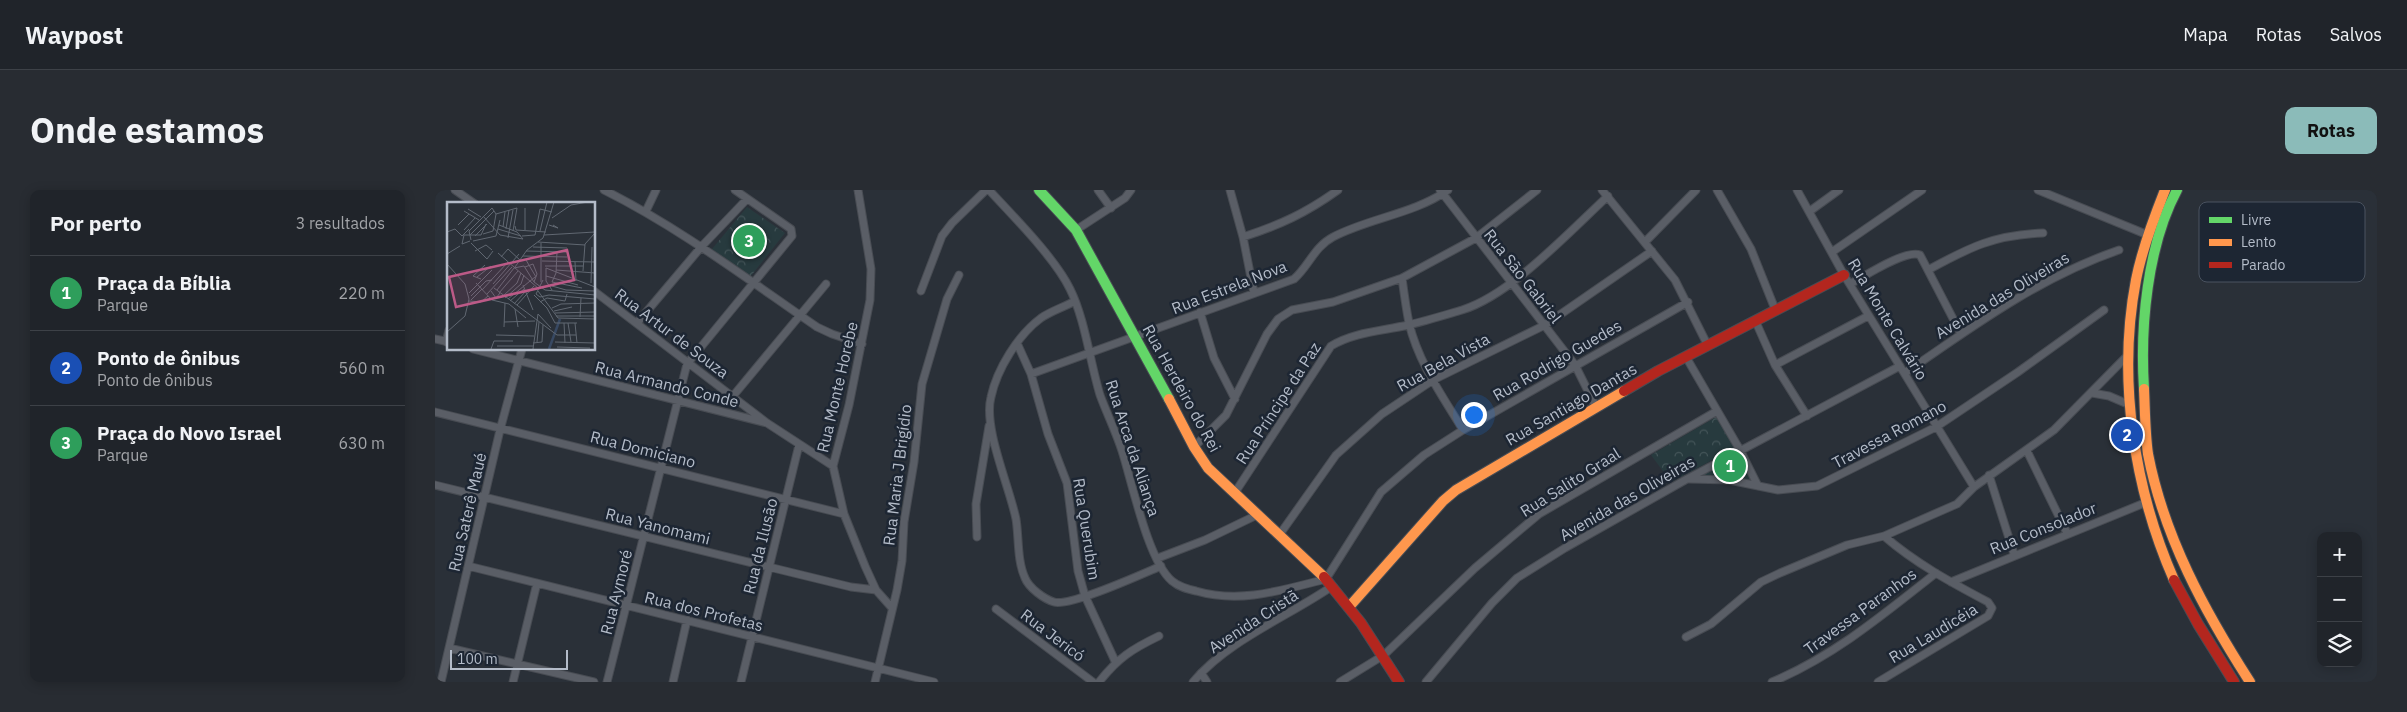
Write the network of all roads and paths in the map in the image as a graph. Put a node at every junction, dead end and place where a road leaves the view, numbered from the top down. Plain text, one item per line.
1 (455, 190) edge
2 (604, 190) edge
3 (656, 190) edge
4 (735, 190) edge
5 (857, 190) edge
6 (987, 190) edge
7 (1039, 190) edge
8 (1098, 190) edge
9 (1131, 190) edge
10 (1230, 190) edge
11 (1338, 190) edge
12 (1537, 190) edge
13 (1602, 190) edge
14 (1696, 190) edge
15 (1717, 190) edge
16 (1797, 190) edge
17 (1839, 190) edge
18 (1922, 190) edge
19 (2038, 190) edge
20 (2165, 190) edge
21 (2177, 190) edge
22 (1443, 191) edge
23 (1608, 196) junction
24 (747, 198) junction
25 (472, 202) edge
26 (1111, 208) junction
27 (646, 211) junction
28 (1809, 211) junction
29 (1076, 230) junction
30 (2043, 233) dead end
31 (2148, 235) junction
32 (1243, 237) junction
33 (1476, 238) junction
34 (1645, 242) junction
35 (702, 246) junction
36 (2119, 250) dead end
37 (1652, 251) junction
38 (1832, 252) junction
39 (1928, 270) junction
40 (959, 275) dead end
41 (1402, 278) junction
42 (1847, 279) junction
43 (755, 283) junction
44 (827, 284) dead end
45 (1510, 284) junction
46 (921, 291) dead end
47 (595, 292) edge
48 (1254, 293) junction
49 (1075, 302) junction
50 (1688, 302) junction
51 (1775, 309) junction
52 (2104, 310) dead end
53 (1200, 312) junction
54 (800, 315) junction
55 (1868, 316) junction
56 (1755, 320) junction
57 (637, 323) junction
58 (1409, 325) junction
59 (1545, 325) junction
60 (1961, 334) junction
61 (1136, 336) junction
62 (435, 339) edge
63 (447, 342) edge
64 (1017, 343) junction
65 (862, 344) junction
66 (1707, 344) junction
67 (477, 350) edge
68 (522, 350) edge
69 (1089, 353) junction
70 (2129, 354) junction
71 (1686, 356) junction
72 (518, 361) junction
73 (687, 364) junction
74 (1775, 365) junction
75 (1575, 366) junction
76 (1901, 366) junction
77 (1905, 373) junction
78 (1031, 374) junction
79 (1433, 380) junction
80 (2092, 392) junction
81 (733, 396) junction
82 (1235, 399) junction
83 (678, 400) junction
84 (2130, 405) junction
85 (1596, 407) junction
86 (1717, 411) junction
87 (435, 412) edge
88 (1807, 416) junction
89 (767, 423) junction
90 (989, 423) junction
91 (1936, 427) junction
92 (500, 430) junction
93 (1463, 430) junction
94 (799, 445) junction
95 (1194, 447) junction
96 (1740, 450) junction
97 (2027, 451) junction
98 (833, 466) junction
99 (661, 467) junction
100 (1989, 476) junction
101 (1687, 479) junction
102 (435, 485) edge
103 (1758, 486) junction
104 (1974, 487) junction
105 (1234, 494) junction
106 (485, 497) junction
107 (786, 500) junction
108 (2147, 502) junction
109 (844, 514) junction
110 (1257, 515) junction
111 (2067, 532) junction
112 (1280, 534) junction
113 (644, 536) junction
114 (1884, 536) junction
115 (977, 538) dead end
116 (2014, 554) junction
117 (1157, 558) junction
118 (468, 566) junction
119 (1161, 566) junction
120 (769, 567) junction
121 (1936, 573) junction
122 (1951, 582) junction
123 (537, 583) junction
124 (1328, 583) junction
125 (876, 590) junction
126 (1085, 596) junction
127 (627, 605) junction
128 (1349, 607) junction
129 (892, 608) junction
130 (996, 609) dead end
131 (687, 620) junction
132 (751, 636) junction
133 (1159, 636) dead end
134 (1686, 636) dead end
135 (449, 648) junction
136 (1384, 655) junction
137 (1115, 661) junction
138 (518, 663) junction
139 (879, 668) junction
140 (1201, 673) junction
141 (441, 682) edge
142 (513, 682) edge
143 (594, 682) edge
144 (607, 682) edge
145 (673, 682) edge
146 (741, 682) edge
147 (875, 682) edge
148 (934, 682) edge
149 (1093, 682) edge
150 (1099, 682) edge
151 (1193, 682) edge
152 (1207, 682) edge
153 (1340, 682) edge
154 (1399, 682) edge
155 (1426, 682) edge
156 (1772, 682) edge
157 (1878, 682) edge
158 (2235, 682) edge
159 (2250, 682) edge

1 - 25 street
2 - 27 street
3 - 27 street
4 - 24 street
5 - 65 street, Rua Monte Horebe
6 - 46 street
6 - 49 street, Rua Arca da Aliança
7 - 29 main road, Rua Herdeiro do Rei
8 - 26 street
9 - 26 street
10 - 32 street
11 - 32 street
12 - 33 street
13 - 23 street
14 - 34 street
15 - 51 street
16 - 28 street, Rua Monte Calvário
17 - 28 street
18 - 38 street
19 - 31 street
20 - 31 main road
21 - 159 main road
22 - 33 street, Rua São Gabriel
22 - 48 street, Rua Estrela Nova
23 - 34 street
23 - 45 street, Rua Príncipe da Paz
24 - 35 street
24 - 43 street
26 - 29 street
27 - 35 street
28 - 38 street, Rua Monte Calvário
29 - 61 main road, Rua Herdeiro do Rei
30 - 39 street
31 - 70 main road
32 - 48 street
33 - 41 street
33 - 45 street, Rua São Gabriel
34 - 37 street
35 - 43 street
35 - 57 street
36 - 60 street, Avenida das Oliveiras
37 - 50 street
37 - 59 street, Rua Bela Vista
38 - 42 street, Rua Monte Calvário
39 - 42 street
39 - 60 street
40 - 129 street, Rua Maria J Brigídio
41 - 58 street
41 - 82 street
42 - 51 main road, Rua Santiago Dantas
42 - 55 street, Rua Monte Calvário
43 - 54 street
43 - 73 street
44 - 54 street
45 - 58 street, Rua Príncipe da Paz
45 - 59 street, Rua São Gabriel
47 - 57 street, Rua Artur de Souza
48 - 53 street, Rua Estrela Nova
49 - 64 street
49 - 69 street, Rua Arca da Aliança
50 - 66 street
50 - 75 street, Rua Rodrigo Guedes
51 - 56 main road, Rua Santiago Dantas
52 - 91 street, Travessa Romano
53 - 61 street, Rua Estrela Nova
53 - 82 street
54 - 65 street
54 - 81 street
55 - 74 street
55 - 76 street, Rua Monte Calvário
56 - 66 main road, Rua Santiago Dantas
56 - 74 street
57 - 73 street, Rua Artur de Souza
58 - 79 street
58 - 105 street, Rua Príncipe da Paz
59 - 75 street, Rua São Gabriel
59 - 79 street, Rua Bela Vista
60 - 77 street, Avenida das Oliveiras
61 - 69 street, Rua Estrela Nova
61 - 95 main road, Rua Herdeiro do Rei
62 - 63 street
64 - 78 street, Rua Querubim
64 - 90 street
65 - 98 street, Rua Monte Horebe
66 - 71 main road, Rua Santiago Dantas
67 - 72 street, Rua Armando Conde
68 - 72 street, Rua Saterê Maué
69 - 78 street, Rua Estrela Nova
69 - 117 street, Rua Arca da Aliança
70 - 80 street
70 - 84 main road
71 - 85 main road, Rua Santiago Dantas
71 - 86 street
72 - 83 street, Rua Armando Conde
72 - 92 street, Rua Saterê Maué
73 - 81 street, Rua Artur de Souza
73 - 83 street, Rua Aymoré
74 - 88 street
75 - 85 street, Rua São Gabriel
75 - 93 street, Rua Rodrigo Guedes
76 - 77 street, Rua Monte Calvário
76 - 88 street, Avenida das Oliveiras
77 - 91 street, Rua Monte Calvário
78 - 126 street, Rua Querubim
79 - 93 street
79 - 112 street, Rua Bela Vista
80 - 84 street
80 - 97 street
81 - 89 street, Rua Artur de Souza
82 - 95 street
83 - 89 street, Rua Armando Conde
83 - 99 street, Rua Aymoré
84 - 108 main road
85 - 128 main road, Rua Santiago Dantas
86 - 96 street
86 - 136 street, Rua Salito Graal
87 - 92 street, Rua Domiciano
88 - 96 street, Avenida das Oliveiras
89 - 94 street, Rua Artur de Souza
90 - 115 street
90 - 126 street
91 - 103 street, Travessa Romano
91 - 104 street, Rua Monte Calvário
92 - 99 street, Rua Domiciano
92 - 106 street, Rua Saterê Maué
93 - 124 street, Rua Rodrigo Guedes
94 - 98 street, Rua Artur de Souza
94 - 107 street, Rua da Ilusão
95 - 105 main road, Rua Herdeiro do Rei
96 - 101 street, Avenida das Oliveiras
96 - 103 street
97 - 100 street
97 - 111 street
98 - 109 street, Rua Monte Horebe
99 - 107 street, Rua Domiciano
99 - 113 street, Rua Aymoré
100 - 104 street
100 - 116 street
101 - 103 street, Travessa Romano
101 - 155 street, Avenida das Oliveiras
102 - 106 street, Rua Yanomami
104 - 114 street
105 - 110 main road, Rua Herdeiro do Rei
106 - 113 street, Rua Yanomami
106 - 118 street, Rua Saterê Maué
107 - 109 street, Rua Domiciano
107 - 120 street, Rua da Ilusão
108 - 111 street, Rua Consolador
108 - 158 main road
109 - 125 street, Rua Monte Horebe
110 - 112 main road, Rua Herdeiro do Rei
110 - 117 street
111 - 116 street, Rua Consolador
112 - 124 main road, Rua Herdeiro do Rei
113 - 120 street, Rua Yanomami
113 - 127 street, Rua Aymoré
114 - 121 street
114 - 134 street
116 - 122 street, Rua Consolador
117 - 119 street, Rua Arca da Aliança
118 - 123 street, Rua dos Profetas
118 - 135 street, Rua Saterê Maué
119 - 124 street, Rua Arca da Aliança
119 - 126 street
120 - 125 street, Rua Yanomami
120 - 132 street, Rua da Ilusão
121 - 122 street
121 - 156 street, Travessa Paranhos
122 - 157 street, Rua Laudicéia
123 - 127 street, Rua dos Profetas
123 - 138 street
124 - 128 main road, Rua Herdeiro do Rei
124 - 140 street, Avenida Cristã
125 - 129 street, Rua Monte Horebe
126 - 137 street, Rua Querubim
127 - 131 street, Rua dos Profetas
127 - 144 street, Rua Aymoré
128 - 136 main road, Rua Herdeiro do Rei
129 - 139 street, Rua Maria J Brigídio
130 - 149 street, Rua Jericó
131 - 132 street, Rua dos Profetas
131 - 145 street
132 - 139 street, Rua dos Profetas
132 - 146 street, Rua da Ilusão
133 - 137 street
135 - 138 street
135 - 141 street, Rua Saterê Maué
136 - 153 street, Rua Salito Graal
136 - 154 main road, Rua Herdeiro do Rei
137 - 150 street
138 - 142 street
138 - 143 street
139 - 147 street, Rua Maria J Brigídio
139 - 148 street, Rua dos Profetas
140 - 151 street, Avenida Cristã
140 - 152 street

